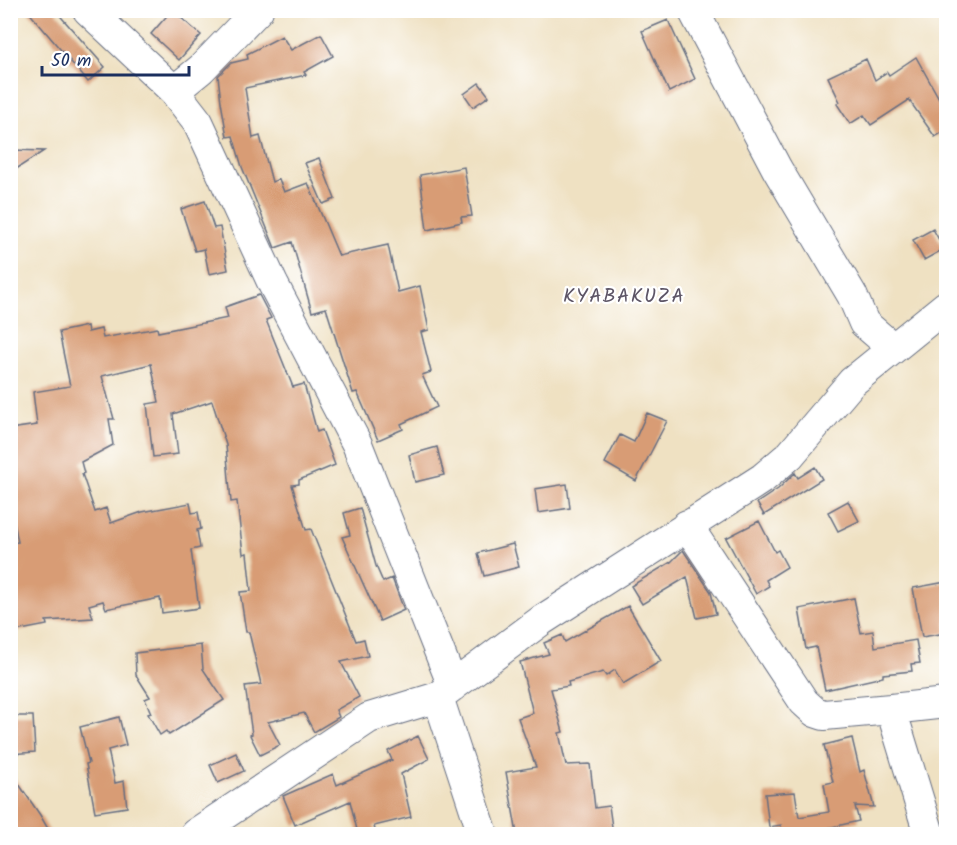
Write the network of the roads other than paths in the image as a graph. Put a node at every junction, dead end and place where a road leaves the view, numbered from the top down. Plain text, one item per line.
1 (88, 10) edge
2 (258, 10) edge
3 (693, 10) edge
4 (174, 92) junction
5 (946, 306) edge
6 (864, 323) junction
7 (893, 348) junction
8 (852, 381) junction
9 (687, 525) junction
10 (445, 692) junction
11 (946, 703) edge
12 (891, 709) junction
13 (195, 834) edge
14 (483, 834) edge
15 (929, 834) edge

1 - 4 street
2 - 4 street
3 - 6 street
4 - 10 street
5 - 7 street
6 - 7 street
6 - 8 street
7 - 8 street
8 - 9 street
9 - 10 street
9 - 12 street
10 - 13 street
10 - 14 street
11 - 12 street
12 - 15 street

